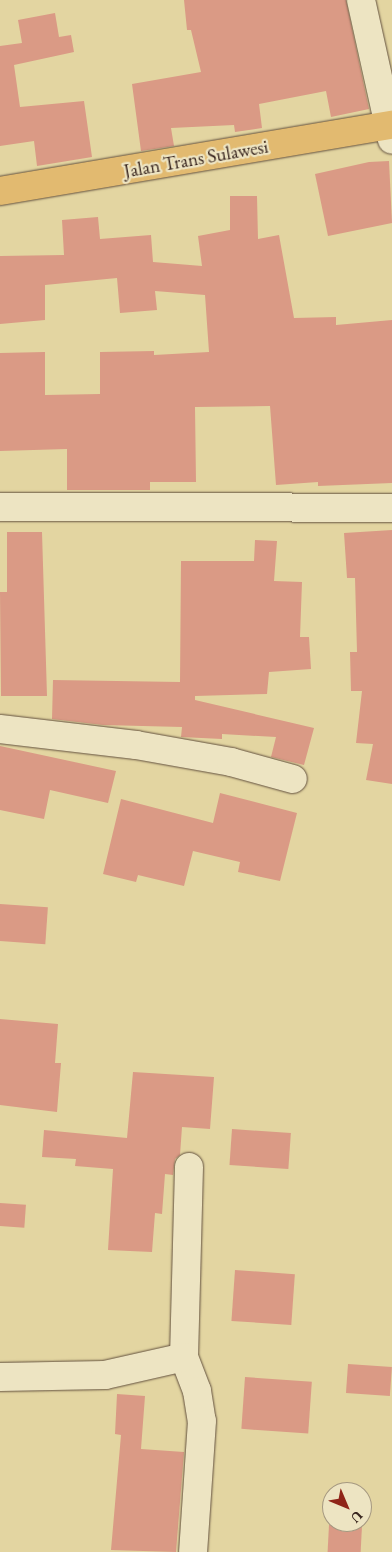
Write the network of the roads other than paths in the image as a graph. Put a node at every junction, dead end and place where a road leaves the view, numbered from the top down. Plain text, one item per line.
1 (360, 0) edge
2 (391, 130) edge
3 (0, 191) edge
4 (0, 506) edge
5 (392, 508) edge
6 (0, 729) edge
7 (293, 779) dead end
8 (189, 1167) dead end
9 (184, 1357) junction
10 (0, 1377) edge
11 (192, 1552) edge

1 - 2 street
2 - 3 highway, Jalan Trans Sulawesi
4 - 5 street
6 - 7 street
8 - 9 street
9 - 10 street
9 - 11 street

